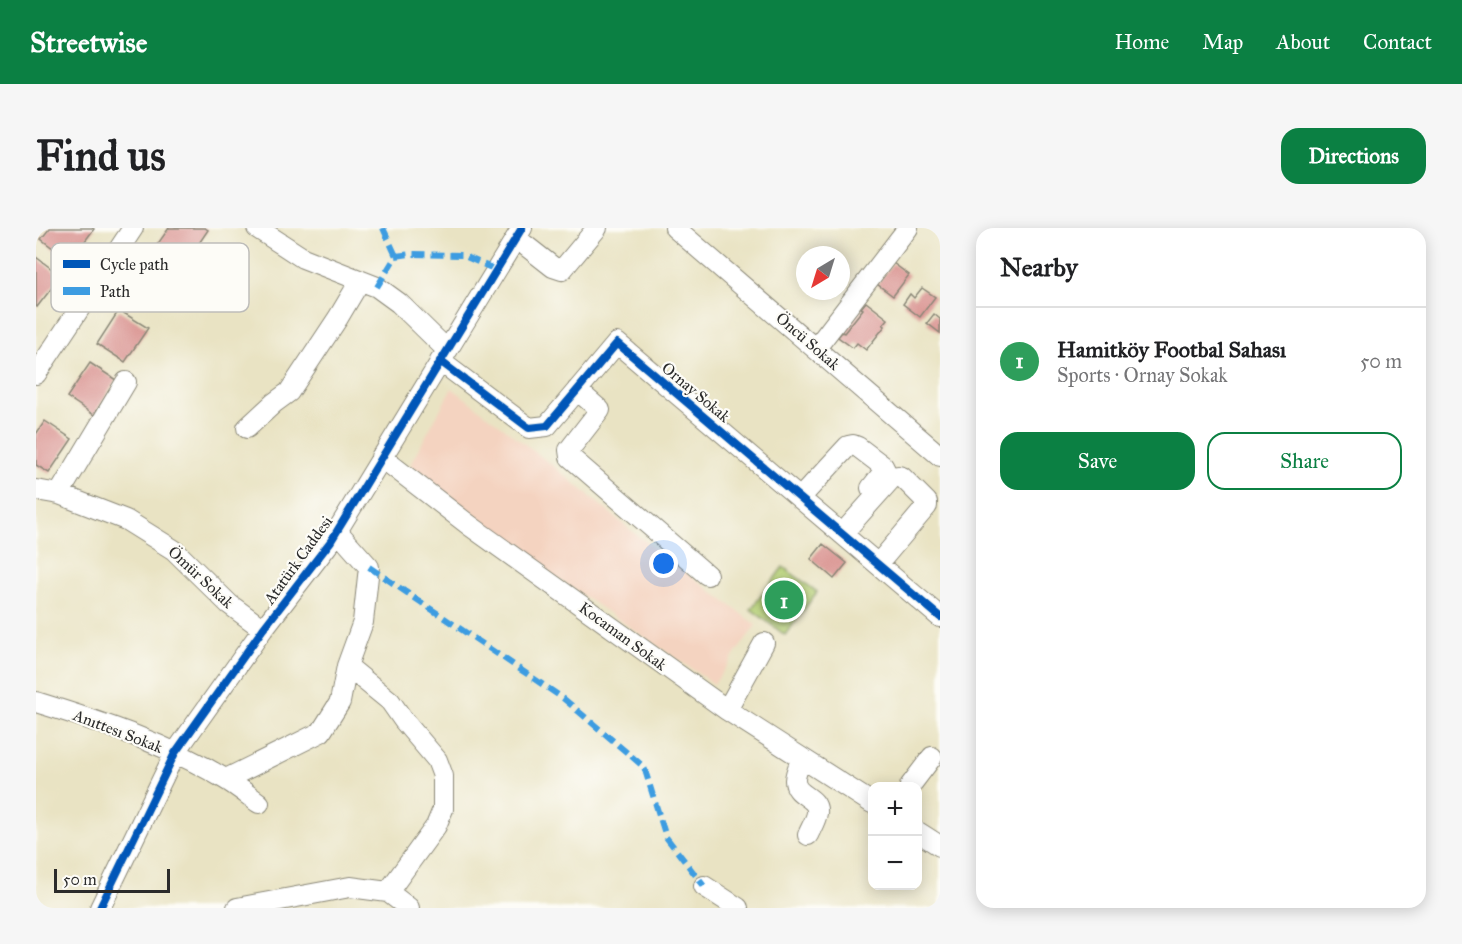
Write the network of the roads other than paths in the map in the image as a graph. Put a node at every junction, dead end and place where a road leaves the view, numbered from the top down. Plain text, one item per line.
1 (133, 228) edge
2 (257, 228) edge
3 (597, 228) edge
4 (675, 228) edge
5 (908, 228) edge
6 (519, 233) edge
7 (123, 243) edge
8 (360, 281) junction
9 (77, 312) edge
10 (816, 348) junction
11 (444, 355) junction
12 (36, 374) edge
13 (126, 382) dead end
14 (577, 390) junction
15 (247, 428) dead end
16 (940, 456) edge
17 (381, 457) junction
18 (36, 490) edge
19 (58, 494) junction
20 (800, 498) junction
21 (940, 512) edge
22 (337, 531) junction
23 (839, 531) junction
24 (882, 568) junction
25 (707, 575) dead end
26 (937, 608) edge
27 (264, 629) junction
28 (764, 643) dead end
29 (347, 666) junction
30 (36, 702) edge
31 (727, 710) junction
32 (175, 753) junction
33 (932, 757) dead end
34 (802, 758) junction
35 (226, 779) junction
36 (913, 782) edge
37 (868, 800) edge
38 (259, 803) dead end
39 (808, 835) dead end
40 (922, 835) edge
41 (940, 846) edge
42 (704, 886) dead end
43 (388, 892) junction
44 (100, 908) edge
45 (237, 908) edge
46 (409, 908) edge
47 (738, 908) edge

1 - 7 street
2 - 8 street, Ornay Sokak
3 - 6 street
4 - 10 street, Öncü Sokak
5 - 10 street
6 - 11 street, Atatürk Caddesi
8 - 11 street, Ornay Sokak
8 - 15 street
9 - 12 street
10 - 16 street, Öncü Sokak
11 - 14 street, Ornay Sokak
11 - 17 street, Atatürk Caddesi
13 - 19 street
14 - 20 street, Ornay Sokak
14 - 25 street
17 - 22 street, Atatürk Caddesi
17 - 31 street, Kocaman Sokak
18 - 19 street, Ömür Sokak
19 - 27 street, Ömür Sokak
20 - 23 street, Ornay Sokak
20 - 23 street
21 - 24 street
22 - 27 street, Atatürk Caddesi
22 - 29 street
23 - 24 street, Ornay Sokak
23 - 24 street
24 - 26 street, Ornay Sokak
27 - 32 street, Atatürk Caddesi
28 - 31 street
29 - 35 street
29 - 43 street
30 - 32 street, Anıttesı Sokak
31 - 34 street, Kocaman Sokak
32 - 35 street, Anıttesı Sokak
32 - 44 street, Atatürk Caddesi
33 - 36 street
34 - 37 street, Kocaman Sokak
34 - 39 street
35 - 38 street, Anıttesı Sokak
40 - 41 street
42 - 47 street
43 - 45 street
43 - 46 street

